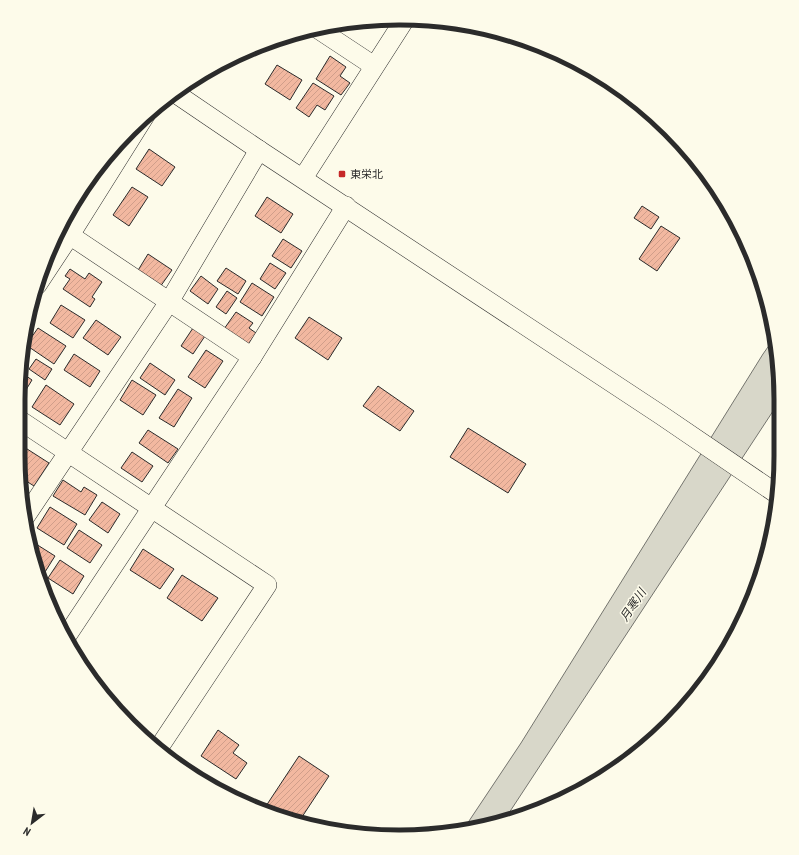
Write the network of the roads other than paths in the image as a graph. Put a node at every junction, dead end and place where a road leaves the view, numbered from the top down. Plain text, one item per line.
1 (402, 25) edge
2 (324, 33) edge
3 (374, 66) junction
4 (180, 96) edge
5 (122, 148) edge
6 (259, 150) junction
7 (303, 178) junction
8 (346, 206) junction
9 (65, 232) edge
10 (169, 302) junction
11 (252, 357) junction
12 (25, 424) edge
13 (68, 453) junction
14 (772, 491) edge
15 (151, 508) junction
16 (29, 511) edge
17 (70, 632) edge
18 (161, 744) edge

1 - 3 street
2 - 3 street
3 - 7 street
4 - 6 street
5 - 9 street
6 - 7 street
6 - 10 street
7 - 8 street
8 - 11 street
8 - 14 street
9 - 10 street
10 - 11 street
10 - 13 street
11 - 15 street
12 - 13 street
13 - 15 street
13 - 16 street
15 - 17 street
15 - 18 street

